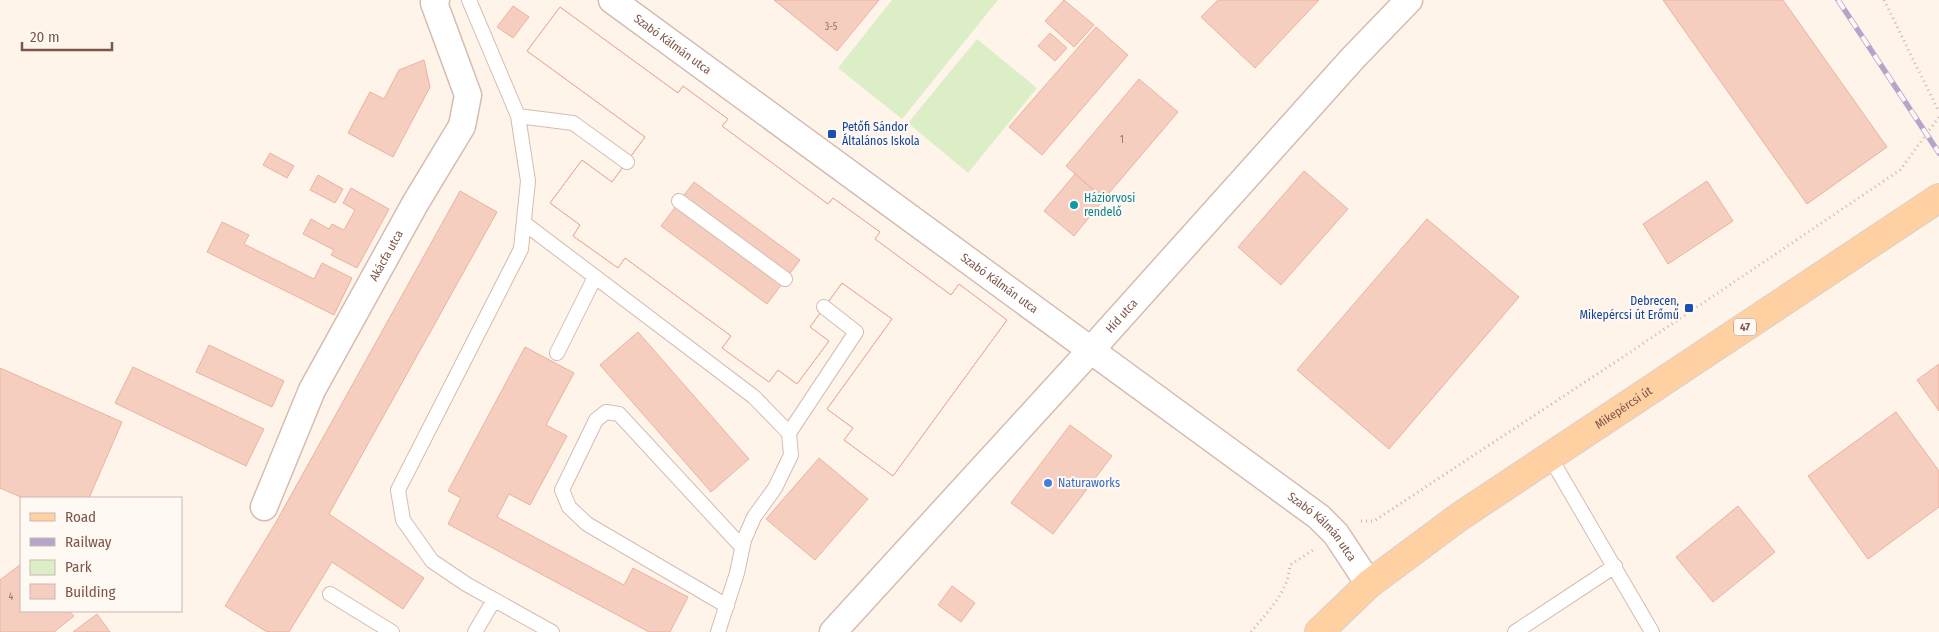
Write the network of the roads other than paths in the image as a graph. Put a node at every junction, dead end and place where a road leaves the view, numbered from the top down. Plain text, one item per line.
1 (469, 0) edge
2 (612, 0) edge
3 (1409, 0) edge
4 (435, 1) edge
5 (518, 116) junction
6 (627, 162) dead end
7 (1939, 198) edge
8 (679, 201) dead end
9 (524, 223) junction
10 (595, 278) junction
11 (785, 279) dead end
12 (824, 308) dead end
13 (1090, 351) junction
14 (557, 353) dead end
15 (789, 433) junction
16 (1550, 457) junction
17 (264, 507) dead end
18 (742, 547) junction
19 (1615, 566) junction
20 (1369, 584) junction
21 (330, 594) dead end
22 (494, 600) junction
23 (727, 606) junction
24 (392, 632) edge
25 (474, 632) edge
26 (552, 632) edge
27 (718, 632) edge
28 (833, 632) edge
29 (1319, 632) edge
30 (1515, 632) edge
31 (1652, 632) edge

1 - 5 lane
2 - 13 street, Szabó Kálmán utca
3 - 13 street, Híd utca
4 - 17 street, Akácfa utca
5 - 6 lane
5 - 9 lane
7 - 16 main road, Mikepércsi út / 47
8 - 11 lane
9 - 10 lane
9 - 22 lane
10 - 14 lane
10 - 15 lane
12 - 15 lane
13 - 20 street, Szabó Kálmán utca
13 - 28 street, Híd utca
15 - 18 lane
16 - 19 lane
16 - 20 main road, Mikepércsi út / 47
18 - 23 lane
18 - 23 lane
19 - 30 lane
19 - 31 lane
20 - 29 main road, Mikepércsi út / 47
21 - 24 lane
22 - 25 lane
22 - 26 lane
23 - 27 lane

